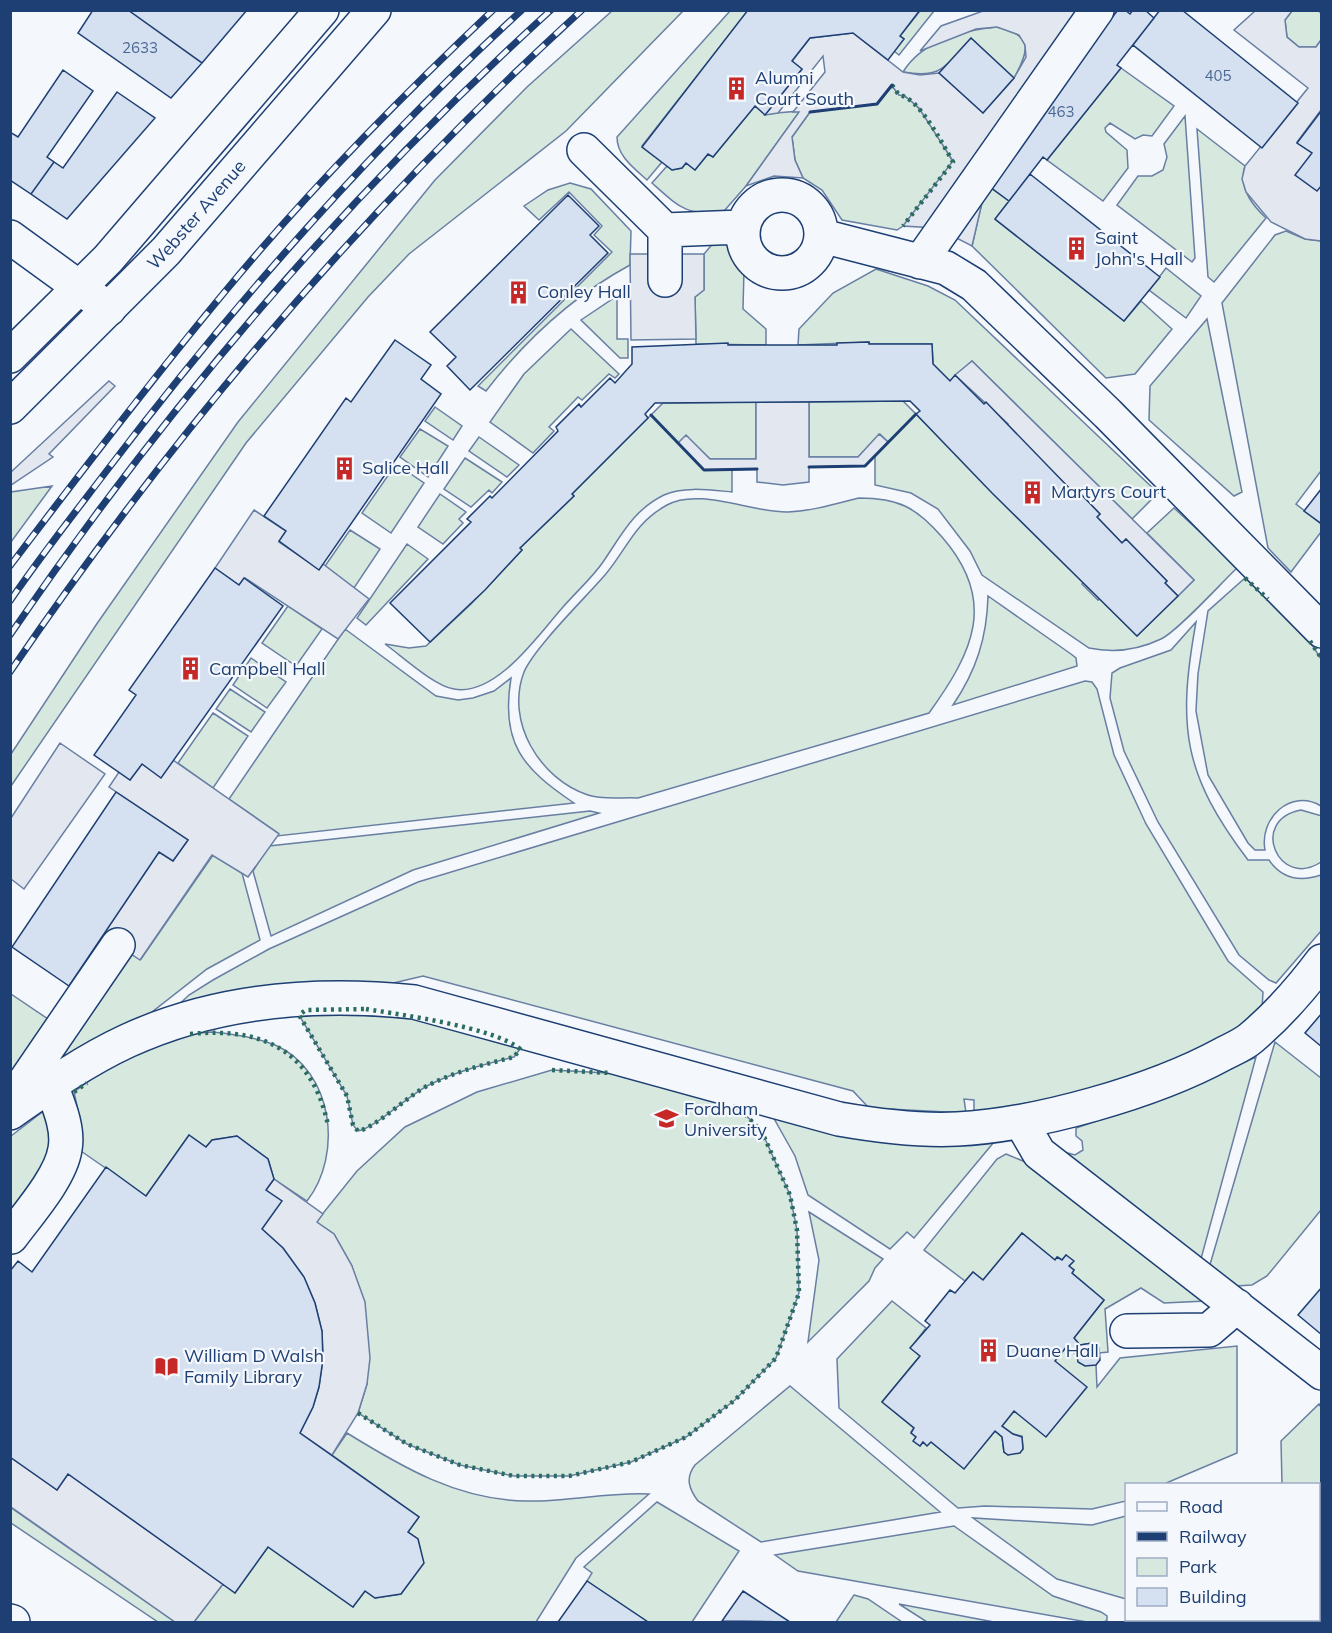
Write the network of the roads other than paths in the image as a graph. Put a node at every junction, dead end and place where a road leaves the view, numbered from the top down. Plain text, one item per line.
1 (322, 10) edge
2 (374, 10) edge
3 (1098, 10) edge
4 (585, 150) dead end
5 (741, 227) junction
6 (665, 230) junction
7 (822, 236) junction
8 (10, 237) edge
9 (920, 262) junction
10 (665, 280) dead end
11 (81, 289) junction
12 (109, 309) junction
13 (10, 356) edge
14 (10, 407) edge
15 (1322, 631) edge
16 (118, 945) dead end
17 (1322, 961) edge
18 (51, 1085) junction
19 (10, 1104) edge
20 (10, 1113) edge
21 (1021, 1122) junction
22 (11, 1237) edge
23 (1237, 1306) junction
24 (1127, 1330) dead end
25 (1322, 1373) edge

1 - 11 main road
2 - 12 main road, Webster Avenue
3 - 9 main road
4 - 6 main road
5 - 6 main road
5 - 7 main road
5 - 7 main road
6 - 10 main road
7 - 9 main road
8 - 11 main road
9 - 15 main road
11 - 12 main road
11 - 13 main road
12 - 14 main road, Webster Avenue
16 - 19 main road
17 - 21 main road
18 - 20 main road
18 - 21 main road
18 - 22 main road
21 - 23 main road
23 - 24 main road
23 - 25 main road

